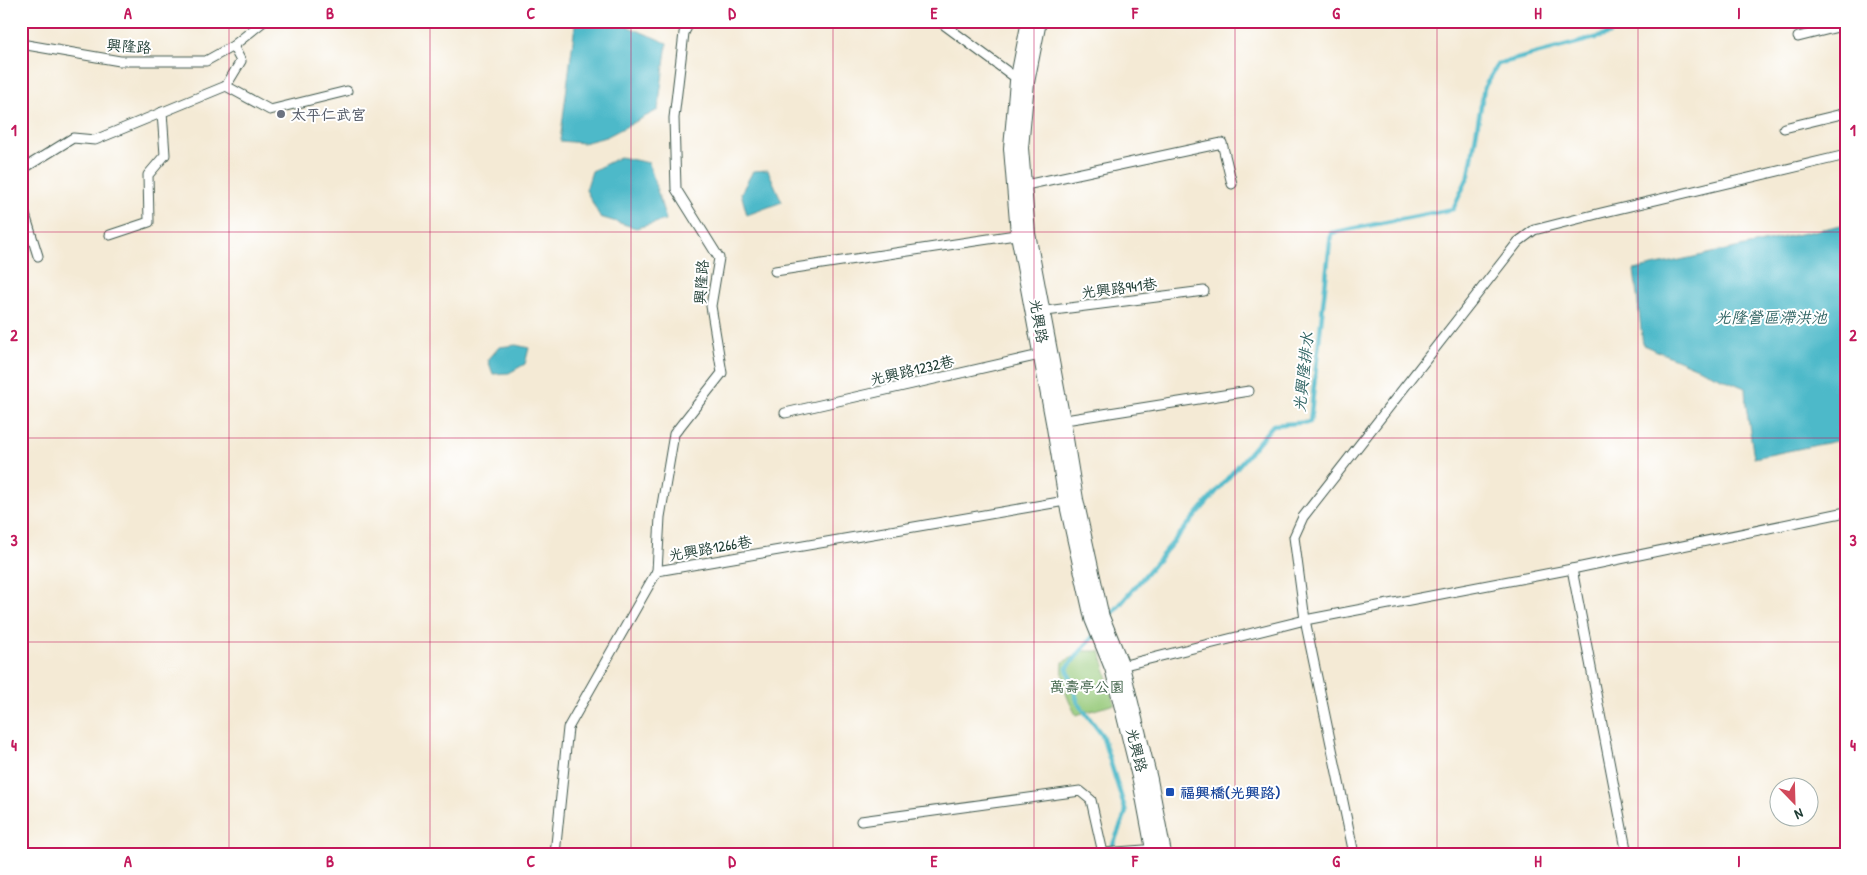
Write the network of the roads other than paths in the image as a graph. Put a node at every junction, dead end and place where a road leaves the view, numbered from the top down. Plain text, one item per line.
1 (264, 21) edge
2 (690, 21) edge
3 (939, 21) edge
4 (1034, 21) edge
5 (1846, 25) edge
6 (1798, 37) dead end
7 (21, 44) edge
8 (233, 46) junction
9 (1022, 82) junction
10 (226, 86) junction
11 (347, 91) dead end
12 (162, 112) junction
13 (1846, 113) edge
14 (1784, 128) dead end
15 (1846, 155) edge
16 (21, 170) edge
17 (1232, 184) dead end
18 (1018, 186) junction
19 (21, 202) edge
20 (1023, 234) junction
21 (110, 235) dead end
22 (38, 256) dead end
23 (775, 271) dead end
24 (1204, 291) dead end
25 (1038, 312) junction
26 (1045, 354) junction
27 (1248, 391) dead end
28 (785, 413) dead end
29 (1058, 420) junction
30 (1072, 500) junction
31 (1846, 512) edge
32 (1572, 568) junction
33 (656, 571) junction
34 (1305, 620) junction
35 (1112, 658) junction
36 (861, 821) dead end
37 (1159, 851) edge
38 (1103, 853) edge
39 (555, 854) edge
40 (1354, 854) edge
41 (1627, 854) edge

1 - 8 lane, 興隆路
2 - 33 lane, 興隆路
3 - 9 lane
4 - 9 main road, 光興路
5 - 6 lane
7 - 8 lane, 興隆路
8 - 10 lane
9 - 18 main road, 光興路
10 - 11 lane
10 - 12 lane
12 - 16 lane
12 - 21 lane
13 - 14 lane
15 - 34 lane
17 - 18 lane
18 - 20 main road, 光興路
19 - 22 lane
20 - 23 lane
20 - 25 main road, 光興路
24 - 25 lane, 光興路941巷
25 - 26 main road, 光興路
26 - 28 lane, 光興路1232巷
26 - 29 main road, 光興路
27 - 29 lane
29 - 30 main road, 光興路
30 - 33 lane, 光興路1266巷
30 - 35 main road, 光興路
31 - 32 lane
32 - 34 lane
32 - 41 lane
33 - 39 lane, 光興路1266巷
34 - 35 lane
34 - 40 lane
35 - 37 main road, 光興路
36 - 38 lane
37 - 38 lane

